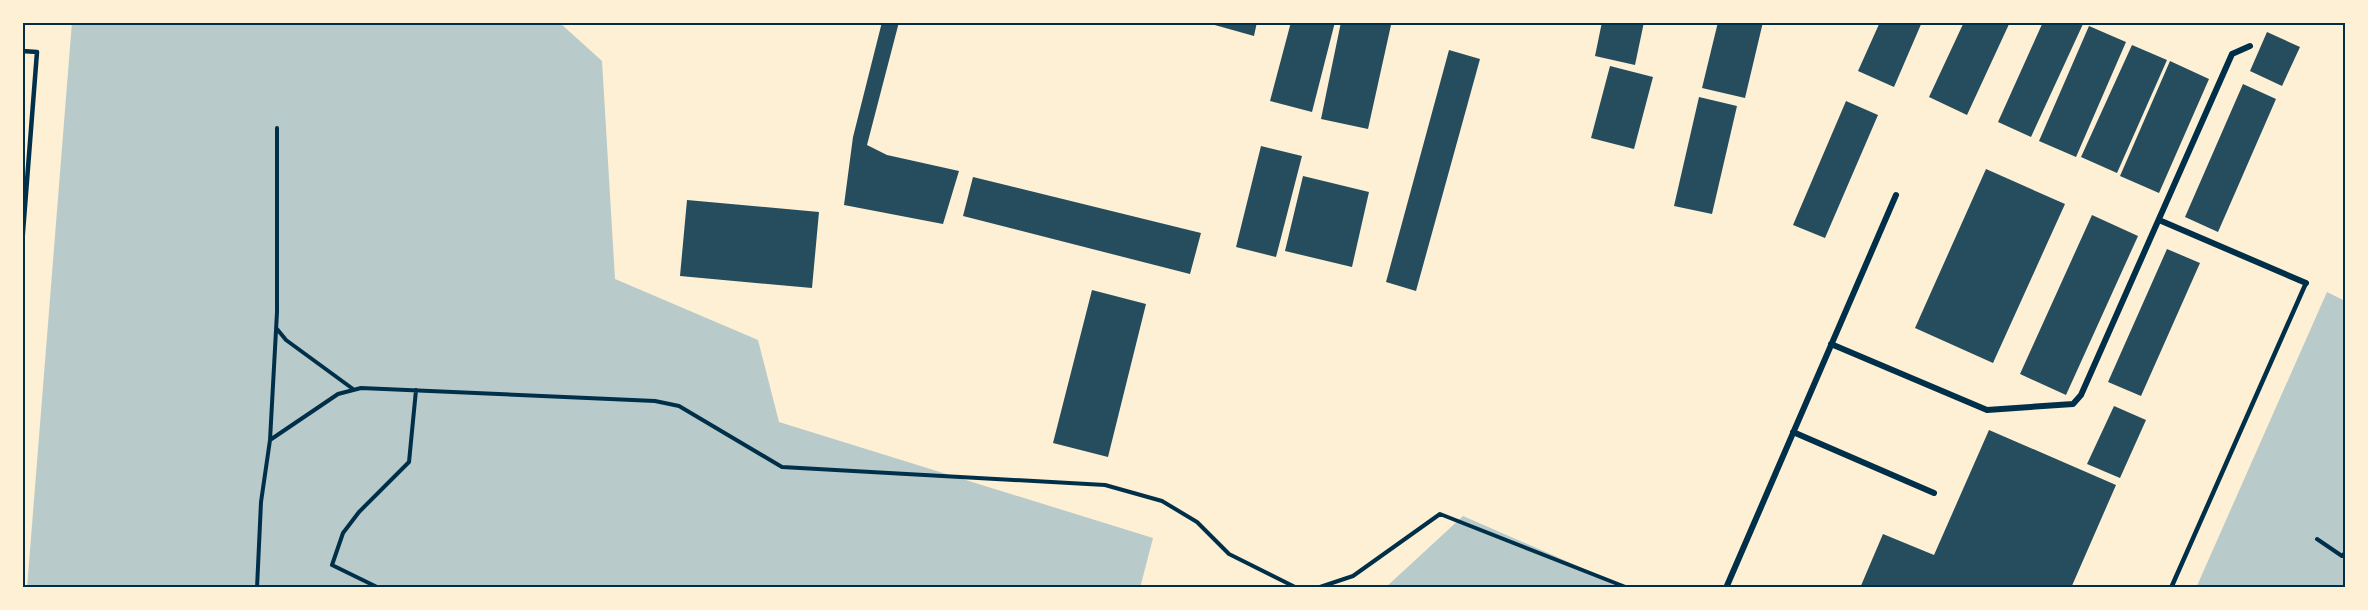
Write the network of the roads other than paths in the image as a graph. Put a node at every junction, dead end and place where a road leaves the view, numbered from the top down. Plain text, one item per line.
1 (2250, 46) dead end
2 (22, 51) edge
3 (1896, 195) dead end
4 (2159, 220) junction
5 (22, 245) edge
6 (2306, 283) joint
7 (1831, 344) junction
8 (1793, 432) junction
9 (1935, 494) dead end
10 (1726, 588) edge
11 (2170, 588) edge

1 - 4 street
2 - 5 lane
3 - 7 street
4 - 6 street
4 - 7 street
6 - 11 lane
7 - 8 street
8 - 9 street
8 - 10 street

